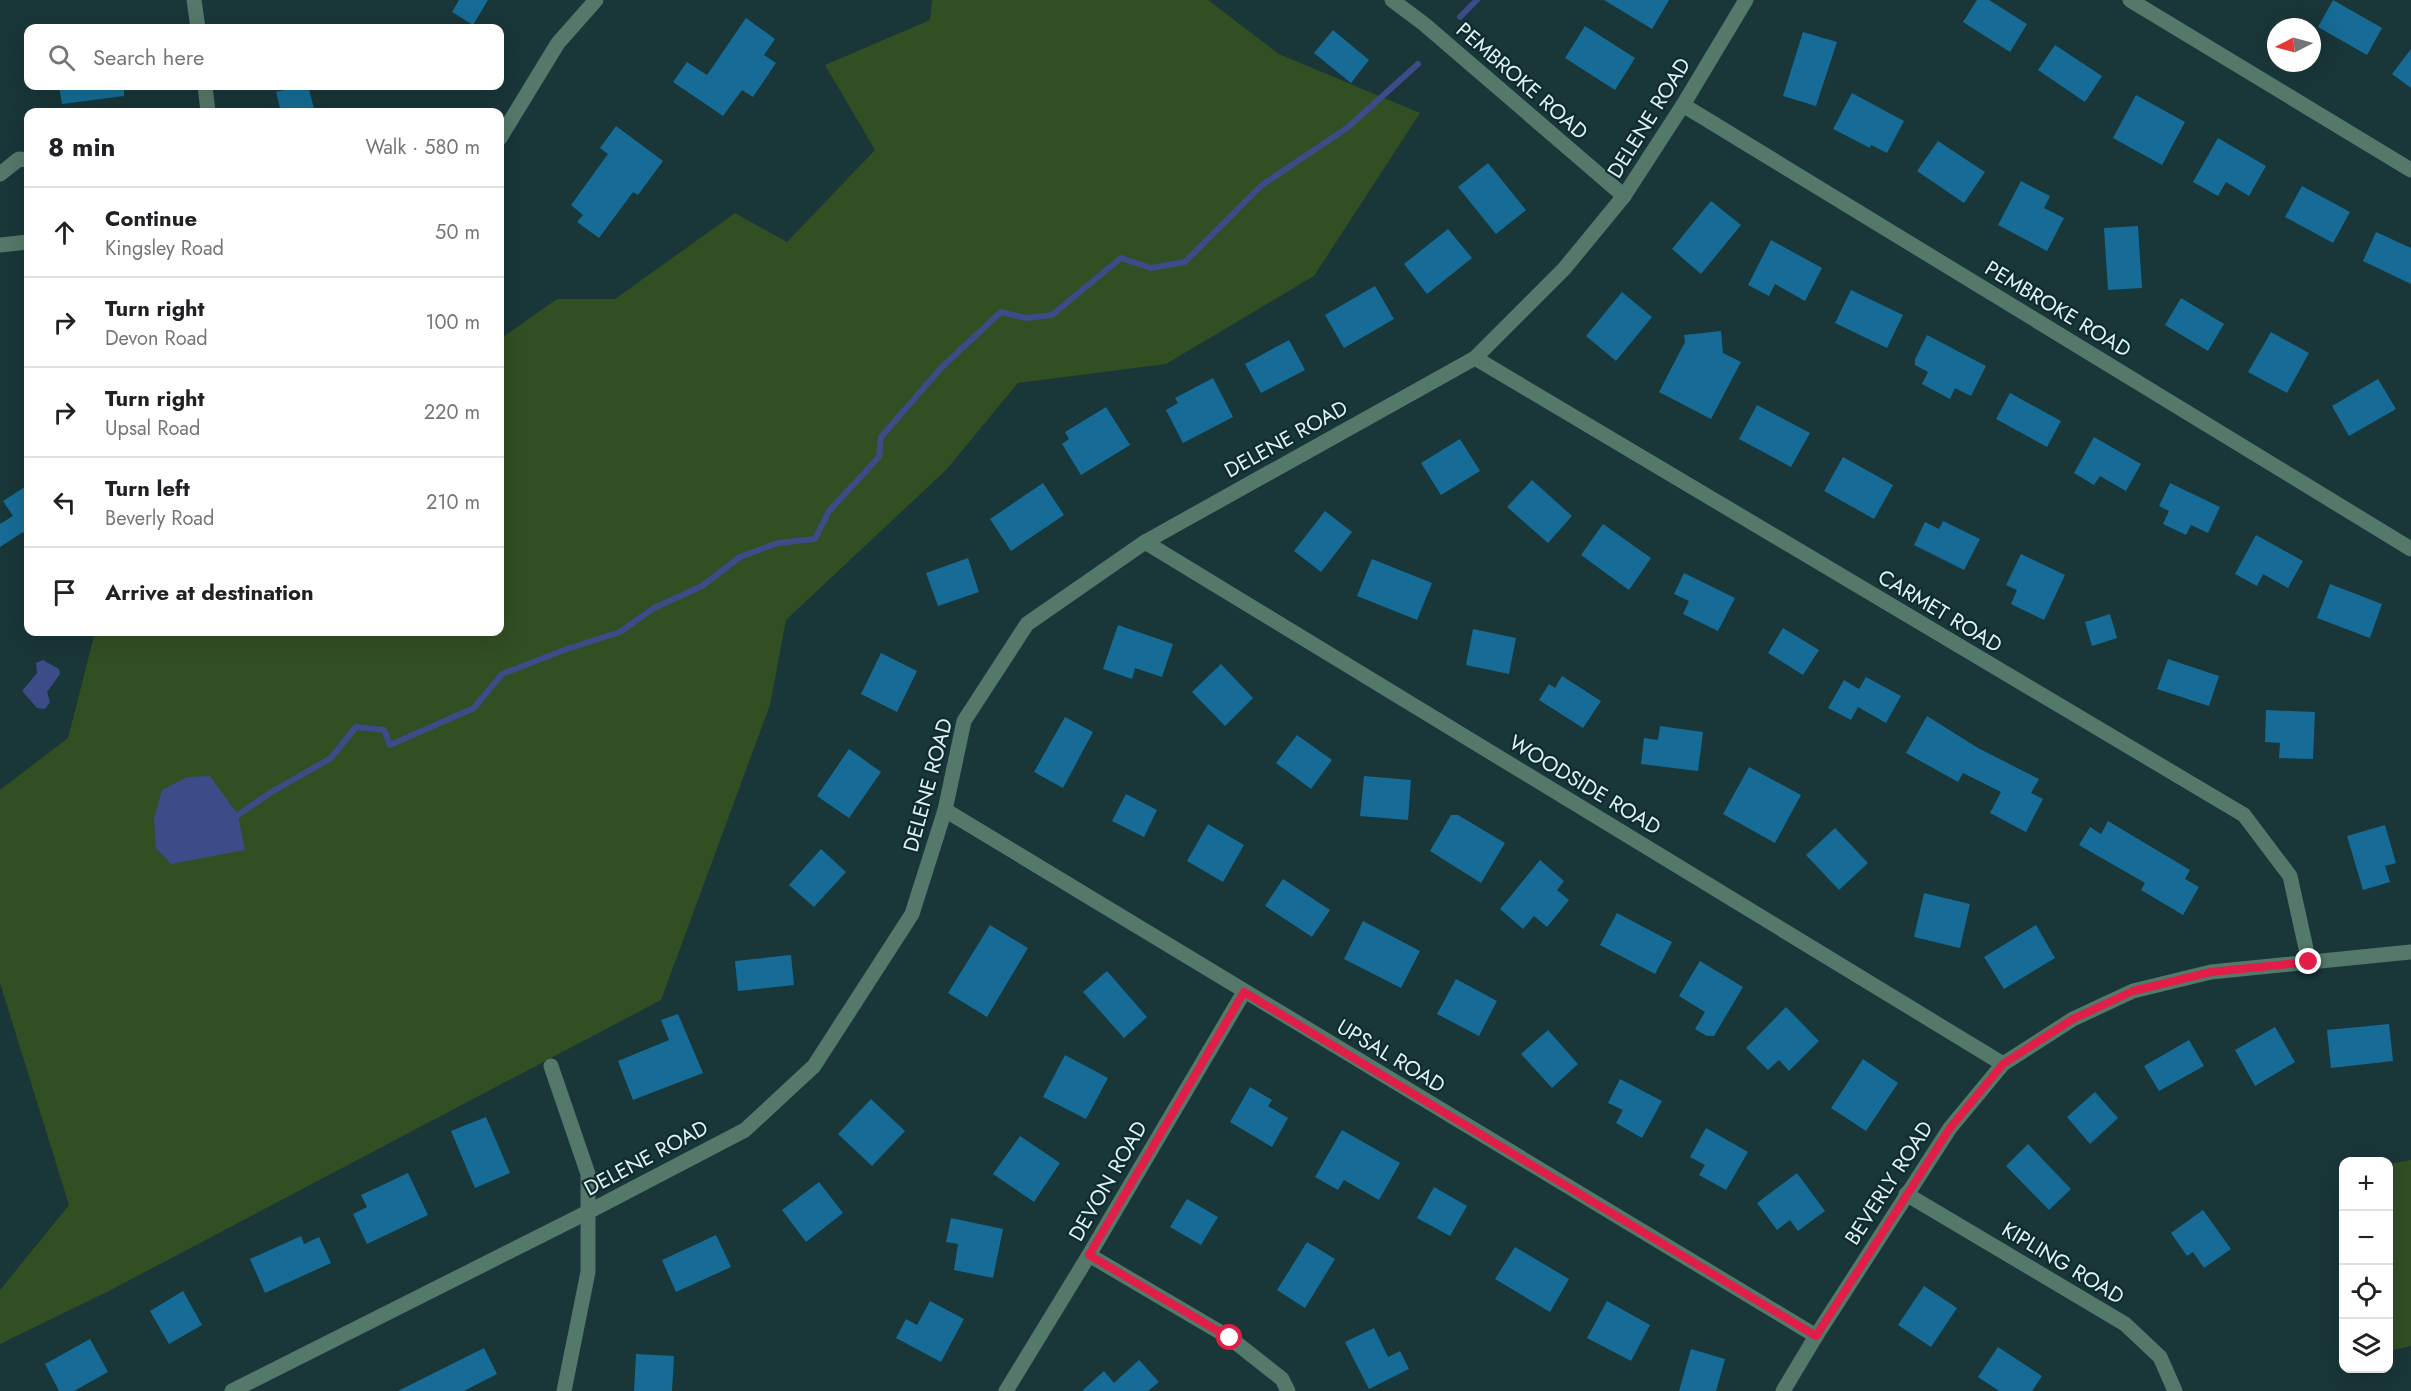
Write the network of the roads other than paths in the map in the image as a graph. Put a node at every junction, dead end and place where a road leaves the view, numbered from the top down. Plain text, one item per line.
1 (194, 0) edge
2 (597, 0) edge
3 (1392, 0) edge
4 (1746, 0) edge
5 (2130, 0) edge
6 (197, 24) edge
7 (205, 90) edge
8 (1683, 105) junction
9 (208, 108) edge
10 (504, 132) edge
11 (24, 160) edge
12 (2411, 170) edge
13 (0, 174) edge
14 (1624, 196) junction
15 (24, 242) edge
16 (0, 244) edge
17 (1474, 358) junction
18 (1145, 542) junction
19 (2411, 549) edge
20 (945, 810) junction
21 (2411, 952) edge
22 (2309, 962) junction
23 (1244, 992) junction
24 (2003, 1064) junction
25 (551, 1066) dead end
26 (1906, 1194) junction
27 (588, 1212) junction
28 (1089, 1255) junction
29 (1816, 1336) junction
30 (232, 1391) edge
31 (564, 1391) edge
32 (1006, 1391) edge
33 (1288, 1391) edge
34 (1783, 1391) edge
35 (2175, 1391) edge

1 - 6 street
2 - 10 street
3 - 14 street, PEMBROKE ROAD
4 - 8 street, DELENE ROAD
5 - 12 street
7 - 9 street
8 - 14 street, DELENE ROAD
8 - 19 street, PEMBROKE ROAD
11 - 13 street
14 - 17 street, DELENE ROAD
15 - 16 street
17 - 18 street, DELENE ROAD
17 - 22 street, CARMET ROAD
18 - 20 street, DELENE ROAD
18 - 24 street, WOODSIDE ROAD
20 - 23 street, UPSAL ROAD
20 - 27 street, DELENE ROAD
21 - 22 street, BEVERLY ROAD
22 - 24 street, BEVERLY ROAD
23 - 28 street, DEVON ROAD
23 - 29 street, UPSAL ROAD
24 - 26 street, BEVERLY ROAD
25 - 27 street
26 - 29 street, BEVERLY ROAD
26 - 35 street, KIPLING ROAD
27 - 30 street, DELENE ROAD
27 - 31 street
28 - 32 street, DEVON ROAD
28 - 33 street
29 - 34 street, BEVERLY ROAD

